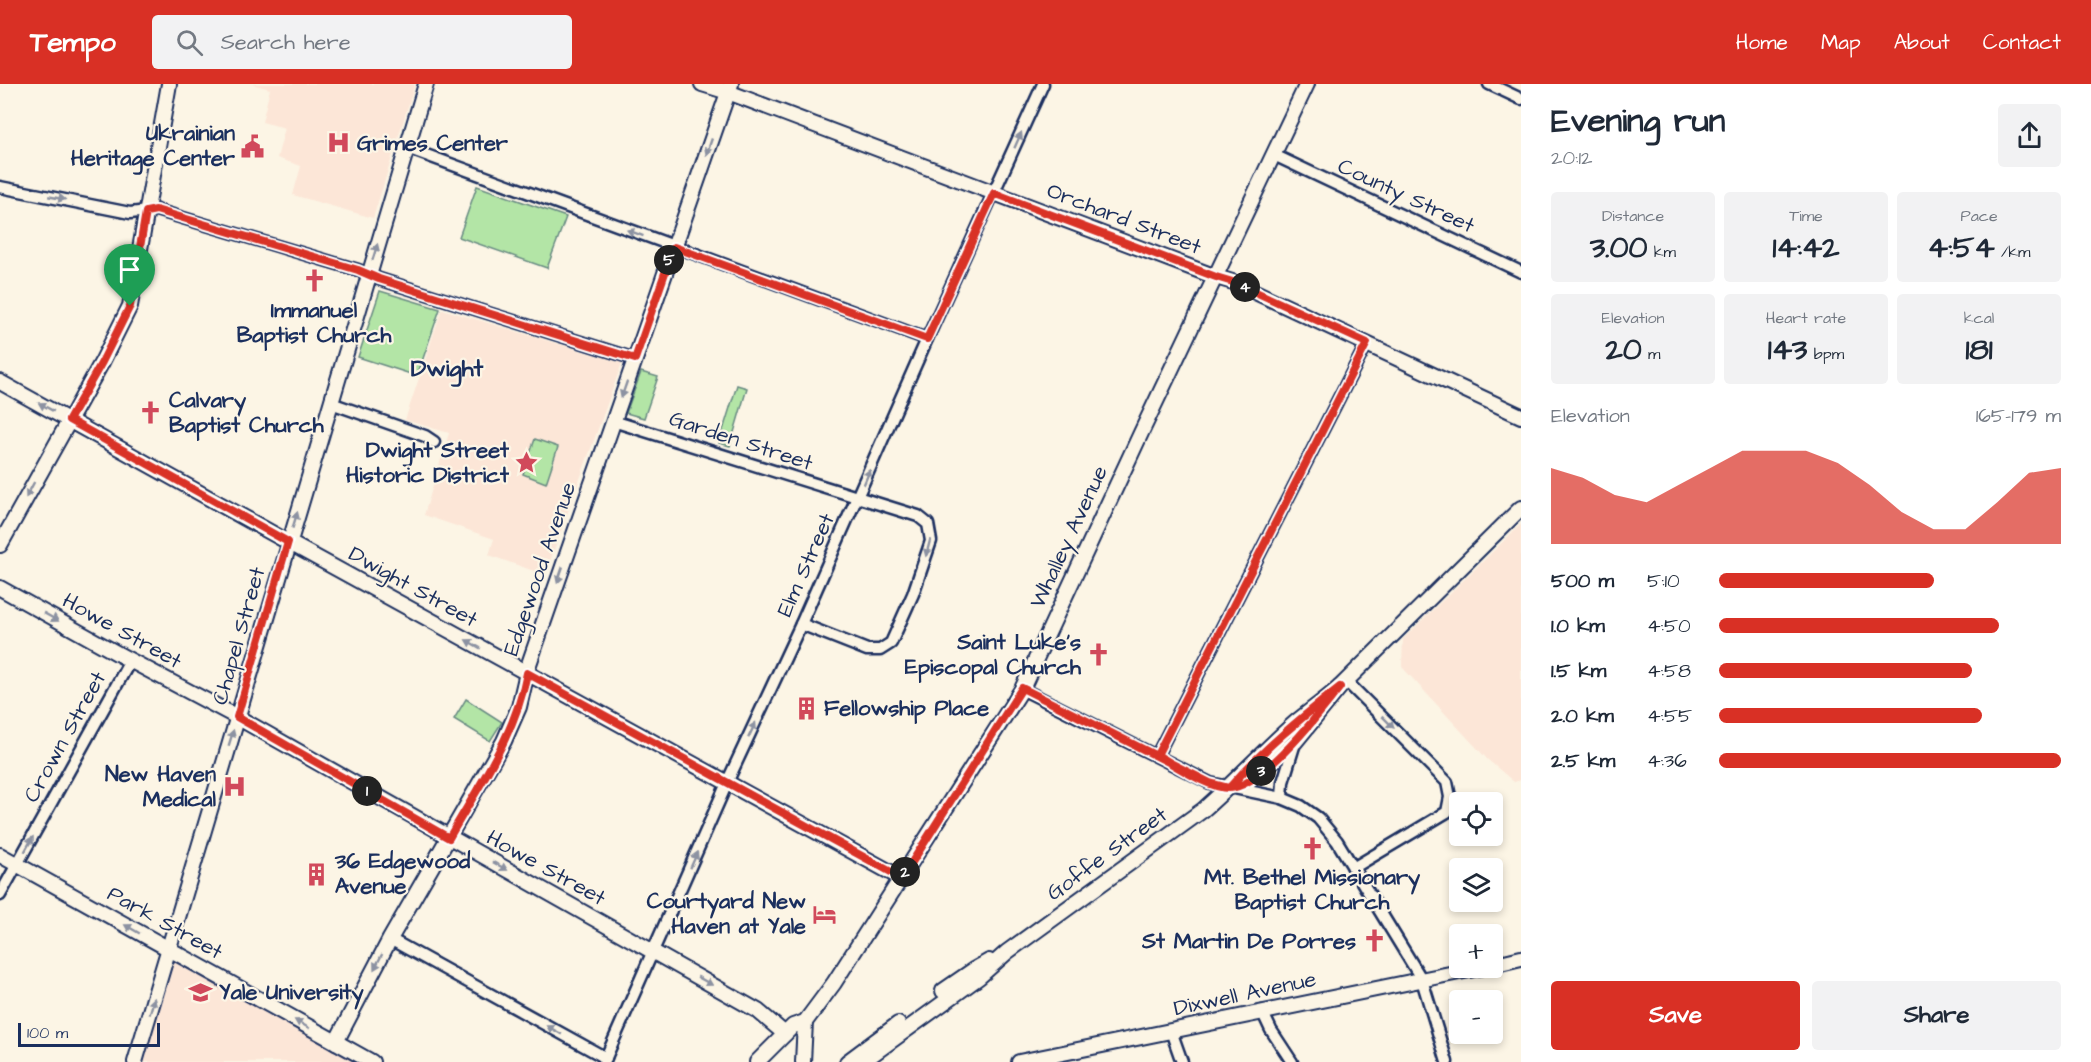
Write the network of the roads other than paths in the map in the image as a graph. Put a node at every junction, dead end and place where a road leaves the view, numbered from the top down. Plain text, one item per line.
1 (169, 84) edge
2 (426, 84) edge
3 (702, 84) edge
4 (1043, 84) edge
5 (1307, 84) edge
6 (1489, 84) edge
7 (729, 88) edge
8 (1521, 99) edge
9 (407, 148) junction
10 (1274, 154) junction
11 (0, 187) edge
12 (994, 193) junction
13 (146, 212) junction
14 (674, 247) junction
15 (1521, 272) edge
16 (368, 275) junction
17 (1216, 277) junction
18 (927, 339) junction
19 (1367, 343) junction
20 (635, 359) junction
21 (0, 382) edge
22 (331, 403) junction
23 (1521, 416) edge
24 (69, 420) junction
25 (613, 421) junction
26 (434, 442) dead end
27 (858, 498) junction
28 (1521, 508) edge
29 (288, 542) junction
30 (0, 545) edge
31 (0, 588) edge
32 (801, 624) junction
33 (130, 661) junction
34 (527, 673) junction
35 (1343, 684) junction
36 (1022, 688) junction
37 (237, 717) junction
38 (1295, 742) junction
39 (1157, 755) junction
40 (727, 784) junction
41 (1229, 788) junction
42 (1282, 798) junction
43 (449, 838) junction
44 (0, 855) edge
45 (17, 865) junction
46 (1353, 868) junction
47 (902, 878) junction
48 (0, 895) edge
49 (390, 939) junction
50 (168, 949) junction
51 (654, 952) junction
52 (1007, 952) junction
53 (1521, 958) edge
54 (1503, 962) edge
55 (1449, 974) edge
56 (1422, 980) junction
57 (1262, 1011) junction
58 (805, 1022) junction
59 (1171, 1031) junction
60 (785, 1034) junction
61 (336, 1042) junction
62 (605, 1060) edge
63 (135, 1062) edge
64 (372, 1062) edge
65 (757, 1062) edge
66 (803, 1062) edge
67 (847, 1062) edge
68 (862, 1062) edge
69 (1019, 1062) edge
70 (1182, 1062) edge
71 (1292, 1062) edge
72 (1447, 1062) edge

1 - 13 main road
2 - 9 main road, Chapel Street
3 - 7 main road, Orchard Street
12 -> 4 street, Elm Street
5 - 10 main road, Whalley Avenue
6 - 8 street
7 - 12 main road, Orchard Street
7 -> 14 main road, Edgewood Avenue
14 -> 9 street
16 -> 9 main road, Chapel Street
10 - 15 street, County Street
10 - 17 main road, Whalley Avenue
11 -> 13 street
12 - 17 main road, Orchard Street
12 - 18 street, Elm Street
13 - 16 street
13 - 24 main road
14 - 18 street
14 - 20 main road, Edgewood Avenue
16 - 20 street
16 - 22 main road, Chapel Street
17 - 19 main road, Orchard Street
17 - 36 main road, Whalley Avenue
27 -> 18 street, Elm Street
19 - 23 main road, Orchard Street
19 - 39 street
20 -> 25 main road, Edgewood Avenue
24 -> 21 main road, Dwight Street
22 - 26 street
29 -> 22 main road, Chapel Street
24 - 29 main road, Dwight Street
24 -> 30 main road
25 - 27 street, Garden Street
25 -> 34 main road, Edgewood Avenue
27 - 32 street, Elm Street
27 -> 32 street, Garden Street
28 - 35 main road, Goffe Street
34 -> 29 main road, Dwight Street
29 - 37 main road, Chapel Street
31 -> 33 main road, Howe Street
40 -> 32 street, Elm Street
33 - 37 main road, Howe Street
45 -> 33 street, Crown Street
34 - 40 main road, Dwight Street
34 - 43 main road, Edgewood Avenue
35 - 38 main road, Goffe Street
35 - 41 main road, Goffe Street
35 -> 46 street
36 - 39 street
36 - 47 main road, Whalley Avenue
37 - 43 main road, Howe Street
50 -> 37 main road, Chapel Street
38 - 41 main road, Goffe Street
38 - 42 street
39 - 41 street
40 - 47 main road, Dwight Street
51 -> 40 street, Elm Street
41 - 42 street
41 - 52 main road, Goffe Street
42 - 46 street
43 - 49 main road, Edgewood Avenue
43 -> 51 main road, Howe Street
44 - 45 main road, Park Street
45 - 48 street, Crown Street
50 -> 45 main road, Park Street
46 - 56 street
47 - 58 main road, Whalley Avenue
49 -> 61 main road, Edgewood Avenue
62 -> 49 street
61 -> 50 main road, Park Street
63 -> 50 main road, Chapel Street
51 -> 60 main road, Howe Street
51 - 62 street, Elm Street
52 - 67 main road, Goffe Street
52 - 68 main road, Goffe Street
53 - 54 main road
55 - 56 main road, Dixwell Avenue
56 - 57 main road, Dixwell Avenue
56 - 72 street
57 - 59 main road, Dixwell Avenue
57 - 71 street
58 - 60 main road, Whalley Avenue
58 - 66 main road
59 - 69 main road, Dixwell Avenue
59 - 70 street
60 - 65 main road, Whalley Avenue
61 - 64 main road, Park Street

